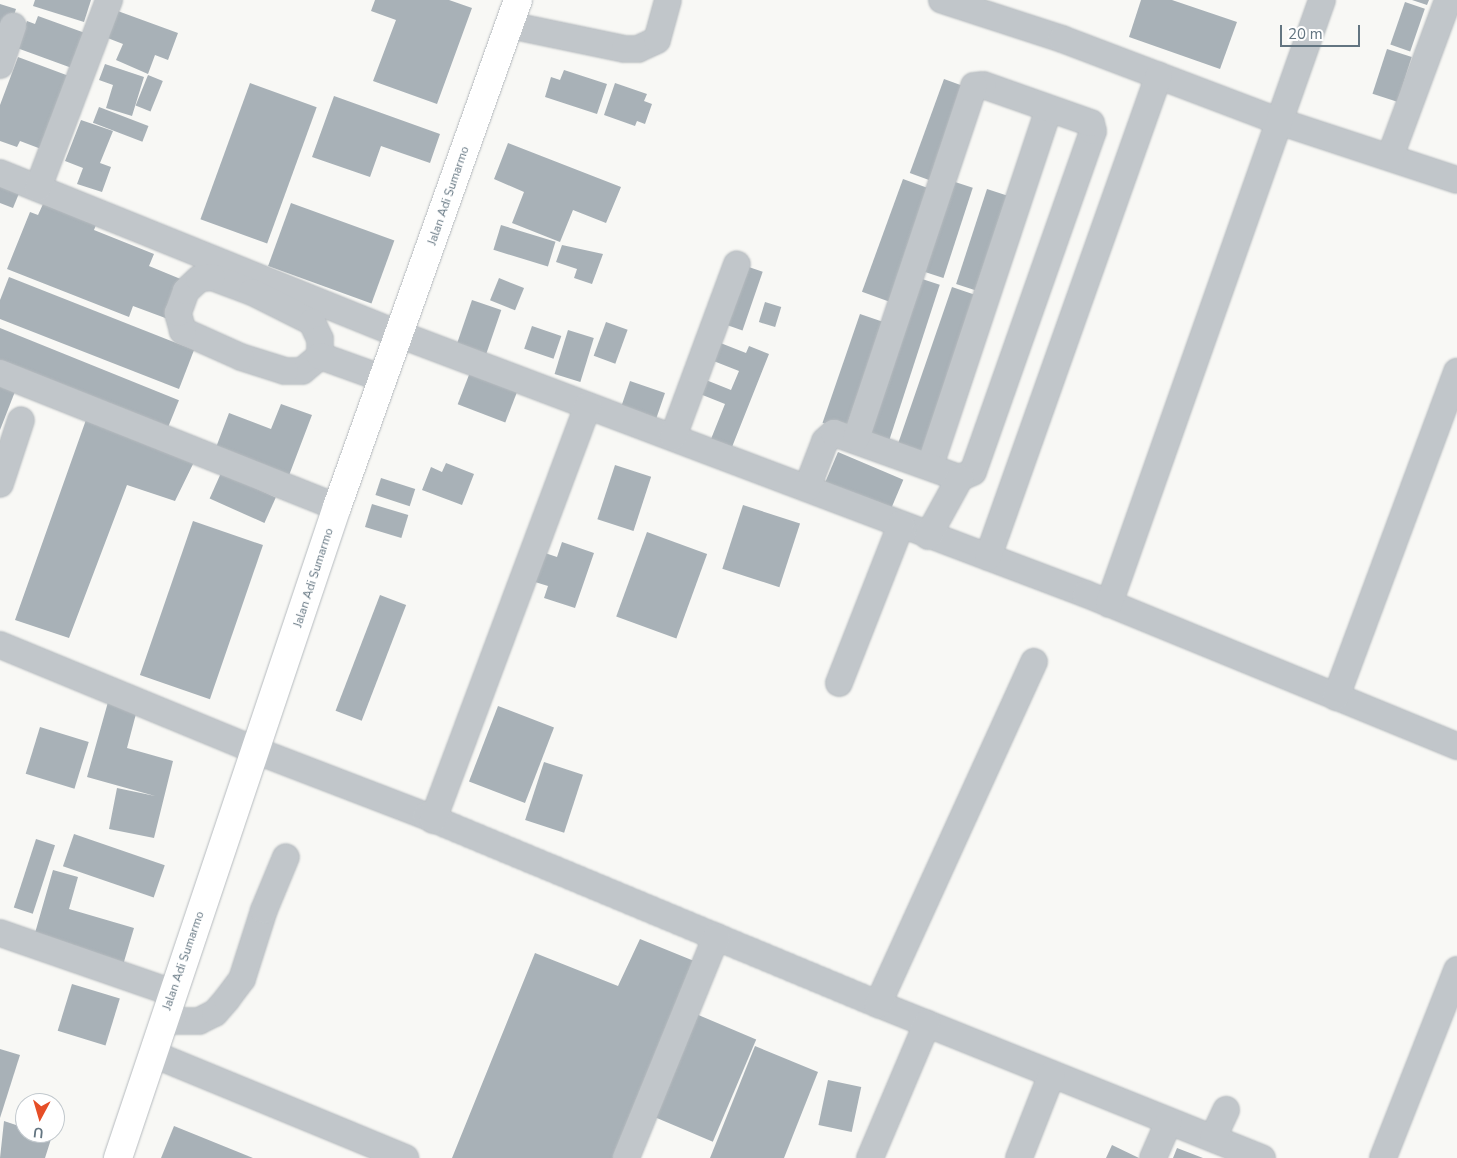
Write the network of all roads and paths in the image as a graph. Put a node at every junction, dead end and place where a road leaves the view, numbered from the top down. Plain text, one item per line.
1 (109, 0) edge
2 (668, 0) edge
3 (942, 0) edge
4 (1322, 0) edge
5 (1448, 0) edge
6 (514, 12) edge
7 (13, 26) dead end
8 (0, 65) edge
9 (1159, 75) junction
10 (1049, 109) junction
11 (1281, 122) junction
12 (1390, 157) junction
13 (0, 173) edge
14 (1457, 180) edge
15 (38, 188) junction
16 (737, 264) dead end
17 (401, 335) junction
18 (320, 356) junction
19 (1457, 372) edge
20 (0, 373) edge
21 (384, 379) junction
22 (588, 406) junction
23 (21, 420) dead end
24 (673, 437) junction
25 (856, 438) junction
26 (930, 466) junction
27 (960, 478) junction
28 (0, 484) edge
29 (807, 488) junction
30 (337, 507) junction
31 (901, 526) junction
32 (928, 536) junction
33 (988, 557) junction
34 (1109, 604) junction
35 (0, 645) edge
36 (1034, 662) dead end
37 (839, 683) dead end
38 (1336, 697) junction
39 (1457, 746) edge
40 (256, 751) junction
41 (433, 820) junction
42 (286, 857) dead end
43 (0, 933) edge
44 (716, 937) junction
45 (1457, 970) edge
46 (173, 993) junction
47 (878, 1004) junction
48 (164, 1021) junction
49 (927, 1024) junction
50 (153, 1054) junction
51 (1052, 1074) junction
52 (1226, 1110) dead end
53 (1169, 1121) junction
54 (1213, 1138) junction
55 (118, 1158) edge
56 (406, 1158) edge
57 (626, 1158) edge
58 (870, 1158) edge
59 (1019, 1158) edge
60 (1153, 1158) edge
61 (1261, 1158) edge
62 (1383, 1158) edge

1 - 15 street
2 - 6 street
3 - 9 street
4 - 11 street
5 - 12 street
6 - 17 main road, Jalan Adi Sumarmo
7 - 8 street
9 - 11 street
9 - 33 street
10 - 25 street
10 - 26 street
10 - 27 street
11 - 12 street
11 - 34 street
12 - 14 street
13 - 15 street
15 - 17 street
16 - 24 street
17 - 21 main road, Jalan Adi Sumarmo
17 - 22 street
18 - 18 street
18 - 21 street
19 - 38 street
20 - 30 street
21 - 30 main road, Jalan Adi Sumarmo
22 - 24 street
22 - 41 street
23 - 28 street
24 - 29 street
25 - 26 street
25 - 29 street
26 - 27 street
27 - 32 street
29 - 31 street
30 - 40 main road, Jalan Adi Sumarmo
31 - 32 street
31 - 37 street
32 - 33 street
33 - 34 street
34 - 38 street
35 - 40 street
36 - 47 street
38 - 39 street
40 - 41 street
40 - 46 main road, Jalan Adi Sumarmo
41 - 44 street
42 - 48 street
43 - 46 street
44 - 47 street
44 - 57 street
45 - 62 street
46 - 48 main road, Jalan Adi Sumarmo
47 - 49 street
48 - 50 main road, Jalan Adi Sumarmo
49 - 51 street
49 - 58 street
50 - 55 main road, Jalan Adi Sumarmo
50 - 56 street
51 - 53 street
51 - 59 street
52 - 54 street
53 - 54 street
53 - 60 street
54 - 61 street

